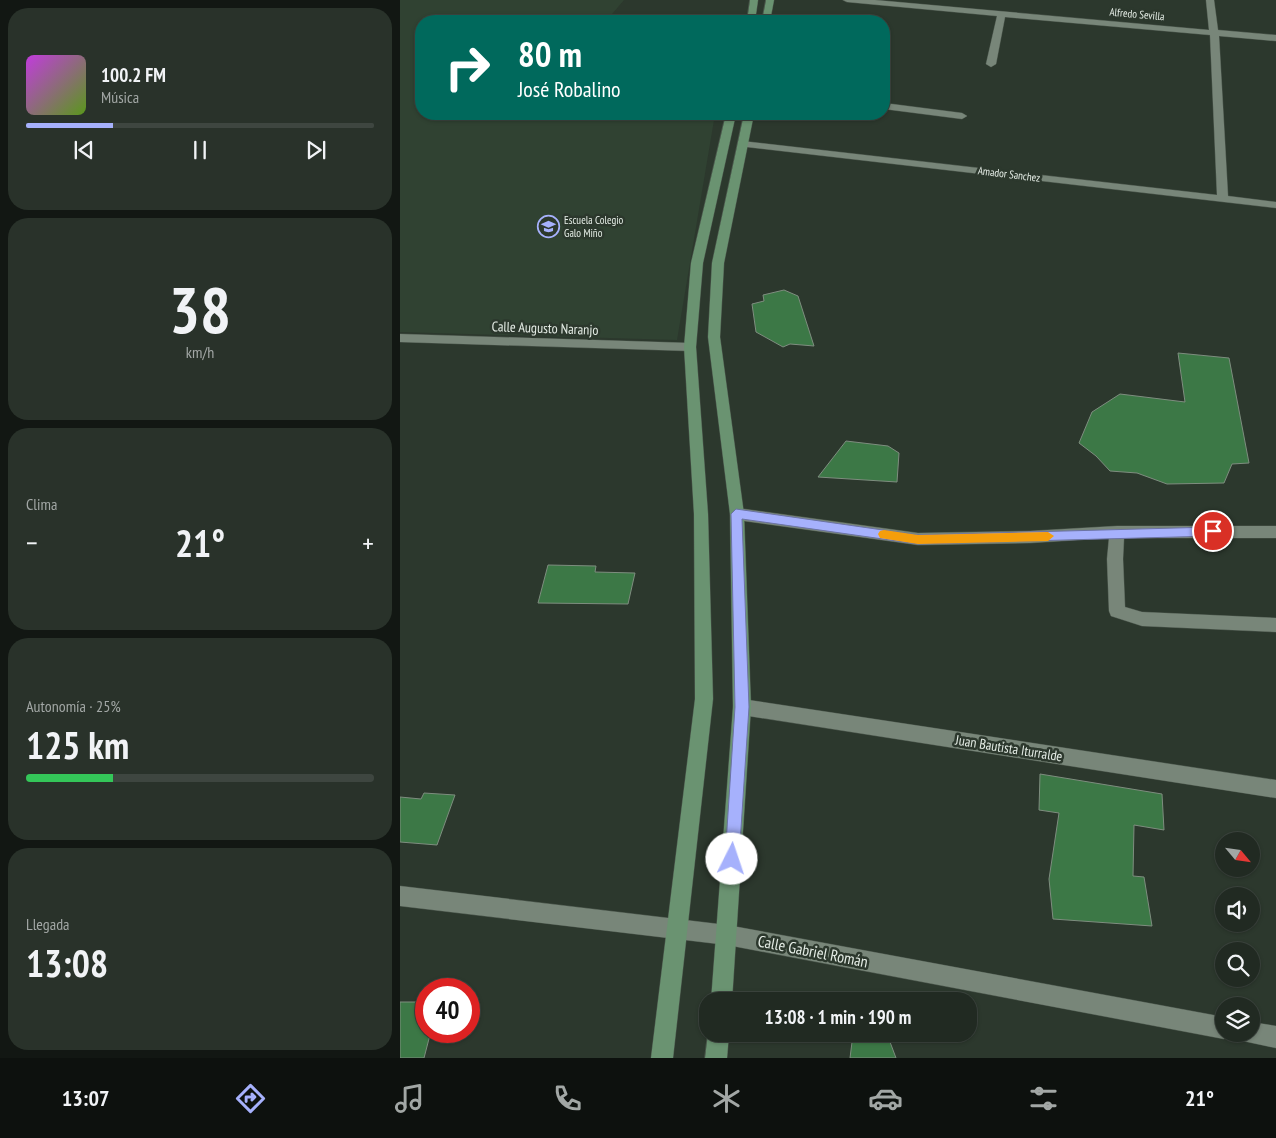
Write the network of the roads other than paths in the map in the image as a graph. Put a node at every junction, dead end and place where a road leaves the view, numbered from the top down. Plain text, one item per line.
1 (754, 0) edge
2 (770, 0) edge
3 (846, 0) edge
4 (977, 0) edge
5 (1210, 0) edge
6 (976, 11) junction
7 (1002, 14) junction
8 (752, 15) edge
9 (767, 15) edge
10 (1214, 32) junction
11 (1276, 38) edge
12 (991, 64) dead end
13 (890, 107) edge
14 (962, 116) dead end
15 (730, 120) edge
16 (748, 120) edge
17 (742, 144) junction
18 (1223, 199) junction
19 (1276, 205) edge
20 (400, 338) edge
21 (690, 347) junction
22 (736, 514) junction
23 (1117, 532) junction
24 (1276, 532) edge
25 (1276, 625) edge
26 (742, 707) junction
27 (1276, 789) edge
28 (400, 896) edge
29 (677, 929) junction
30 (727, 935) junction
31 (722, 992) edge
32 (1215, 1026) edge
33 (1260, 1034) edge
34 (1276, 1037) edge
35 (717, 1042) edge
36 (662, 1058) edge
37 (716, 1058) edge

1 - 8 street
2 - 9 street
3 - 6 street, Alfredo Sevilla
4 - 6 street
5 - 10 street
6 - 7 street, Alfredo Sevilla
7 - 10 street, Alfredo Sevilla
7 - 12 street
10 - 11 street, Alfredo Sevilla
10 - 18 street
13 - 14 street
15 - 21 street
16 - 17 street
17 - 18 street, Amador Sanchez
17 - 22 street
18 - 19 street, Amador Sanchez
20 - 21 street, Calle Augusto Naranjo
21 - 29 street
22 - 23 street
22 - 26 street
23 - 24 street
23 - 25 street
26 - 27 street, Juan Bautista Iturralde
26 - 30 street
28 - 29 street, Calle Gabriel Román
29 - 30 street, Calle Gabriel Román
29 - 36 street
30 - 31 street
30 - 32 street, Calle Gabriel Román
33 - 34 street
35 - 37 street

